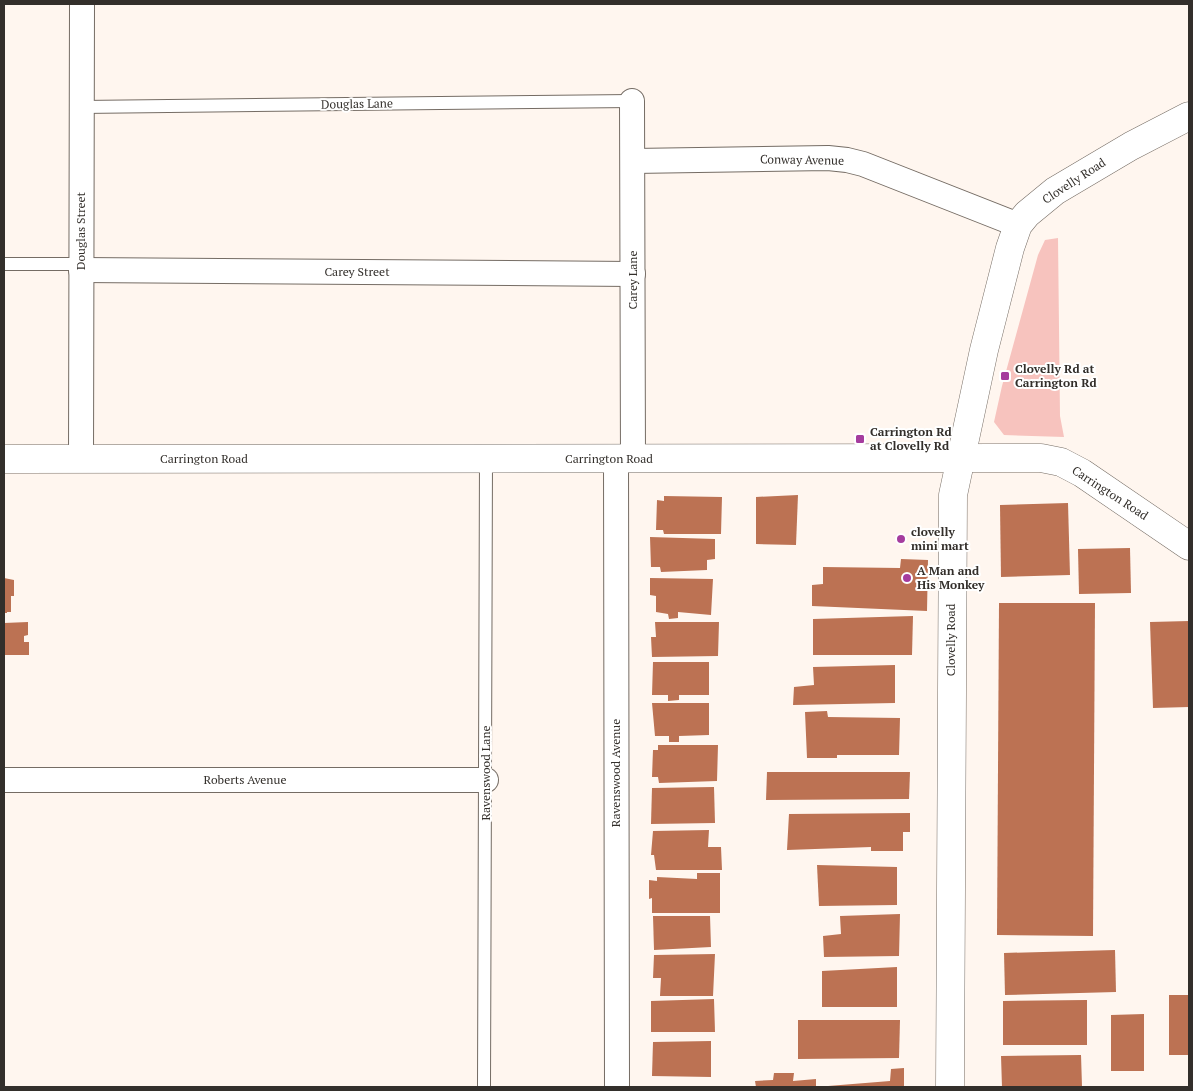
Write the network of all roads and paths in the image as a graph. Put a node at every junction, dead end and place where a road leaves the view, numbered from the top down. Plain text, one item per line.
1 (82, 4) edge
2 (632, 101) joint
3 (81, 107) junction
4 (1189, 116) edge
5 (633, 160) junction
6 (1018, 225) junction
7 (4, 264) edge
8 (81, 267) junction
9 (633, 274) junction
10 (959, 458) junction
11 (4, 459) edge
12 (81, 459) junction
13 (486, 459) junction
14 (625, 459) junction
15 (1189, 546) edge
16 (4, 780) edge
17 (486, 780) junction
18 (484, 1087) edge
19 (617, 1087) edge
20 (950, 1087) edge

1 - 3 street, Douglas Street
2 - 3 lane, Douglas Lane
2 - 5 street, Carey Lane
3 - 8 street, Douglas Street
4 - 6 main road, Clovelly Road
5 - 6 street, Conway Avenue
5 - 9 street, Carey Lane
6 - 10 main road, Clovelly Road
7 - 8 lane
8 - 9 street, Carey Street
8 - 12 street, Douglas Street
9 - 14 street, Carey Lane
10 - 14 main road, Carrington Road
10 - 15 main road, Carrington Road
10 - 20 main road, Clovelly Road
11 - 12 main road, Carrington Road
12 - 13 main road, Carrington Road
13 - 14 main road, Carrington Road
13 - 17 lane, Ravenswood Lane
14 - 19 street, Ravenswood Avenue
16 - 17 street, Roberts Avenue
17 - 18 lane, Ravenswood Lane

